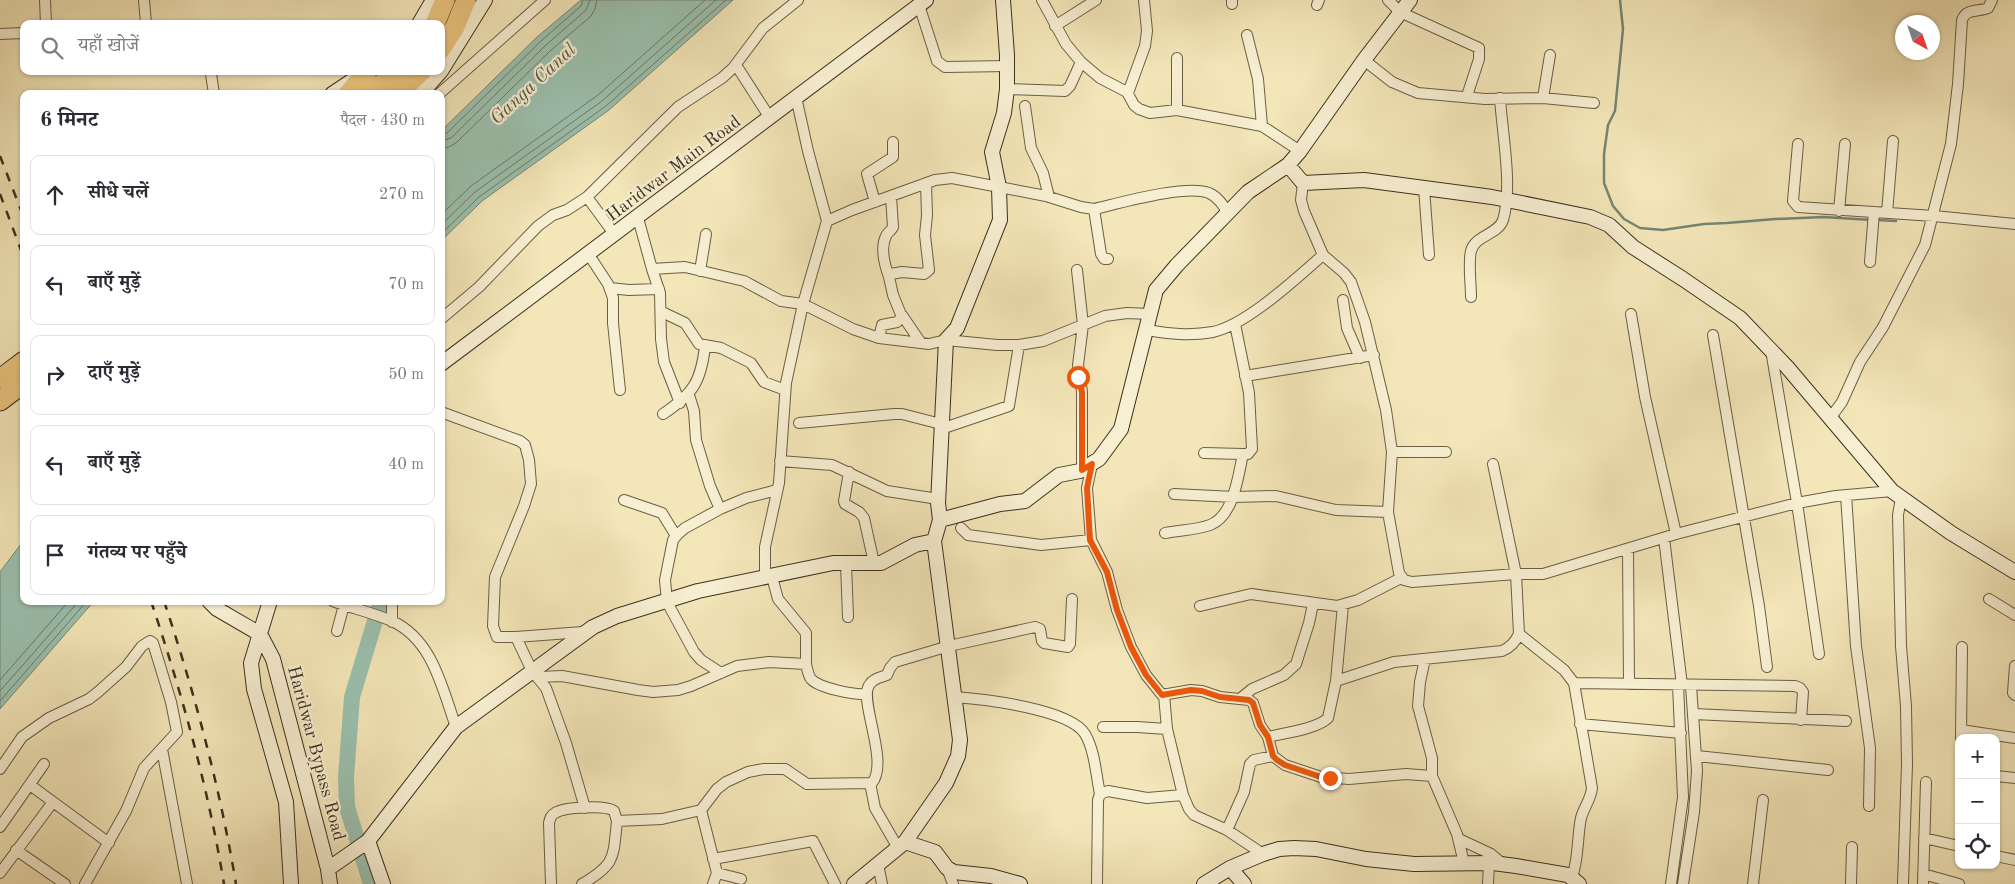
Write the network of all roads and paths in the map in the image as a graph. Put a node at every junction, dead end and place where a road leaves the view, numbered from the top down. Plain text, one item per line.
1 (45, 0) edge
2 (144, 0) edge
3 (433, 0) edge
4 (446, 0) edge
5 (466, 0) edge
6 (474, 0) edge
7 (485, 0) edge
8 (545, 0) edge
9 (798, 0) edge
10 (1003, 0) edge
11 (1042, 0) edge
12 (1096, 0) edge
13 (1144, 0) edge
14 (1388, 0) edge
15 (1410, 0) edge
16 (1992, 0) edge
17 (923, 3) edge
18 (1400, 12) junction
19 (46, 20) edge
20 (146, 20) edge
21 (421, 20) edge
22 (436, 20) edge
23 (1055, 26) junction
24 (455, 27) junction
25 (20, 33) edge
26 (0, 34) edge
27 (1247, 35) dead end
28 (445, 43) edge
29 (1550, 55) dead end
30 (1177, 58) dead end
31 (1364, 60) junction
32 (1081, 62) junction
33 (445, 65) edge
34 (736, 65) junction
35 (1007, 66) junction
36 (211, 75) edge
37 (362, 75) edge
38 (364, 75) edge
39 (392, 75) edge
40 (418, 75) edge
41 (438, 75) edge
42 (1007, 89) junction
43 (213, 90) edge
44 (338, 90) edge
45 (351, 90) edge
46 (374, 90) edge
47 (401, 90) edge
48 (424, 90) edge
49 (444, 90) edge
50 (1128, 93) junction
51 (1467, 96) junction
52 (796, 97) junction
53 (1500, 98) junction
54 (1543, 98) junction
55 (1594, 103) dead end
56 (1025, 106) dead end
57 (1177, 110) junction
58 (770, 118) junction
59 (1262, 126) junction
60 (1893, 141) dead end
61 (893, 142) dead end
62 (1798, 144) dead end
63 (1845, 144) dead end
64 (1300, 151) junction
65 (1288, 165) junction
66 (1302, 183) junction
67 (926, 184) junction
68 (999, 187) junction
69 (1424, 188) junction
70 (891, 196) junction
71 (587, 197) junction
72 (1049, 197) junction
73 (1506, 200) junction
74 (875, 202) junction
75 (1094, 209) junction
76 (1839, 211) junction
77 (1228, 212) junction
78 (1887, 213) junction
79 (1934, 216) junction
80 (1873, 217) junction
81 (638, 218) junction
82 (827, 222) junction
83 (2015, 224) edge
84 (706, 234) dead end
85 (615, 235) junction
86 (589, 254) junction
87 (1323, 256) junction
88 (1429, 256) dead end
89 (1108, 259) dead end
90 (1870, 262) dead end
91 (652, 268) junction
92 (1077, 270) dead end
93 (700, 271) junction
94 (889, 277) junction
95 (610, 288) junction
96 (659, 289) junction
97 (1471, 297) dead end
98 (1343, 300) dead end
99 (803, 304) junction
100 (662, 312) junction
101 (1150, 314) junction
102 (1631, 314) dead end
103 (902, 315) junction
104 (445, 316) edge
105 (1235, 324) junction
106 (1083, 325) junction
107 (1148, 330) junction
108 (1713, 335) dead end
109 (879, 338) junction
110 (946, 340) junction
111 (921, 343) junction
112 (1019, 345) junction
113 (705, 346) junction
114 (1771, 350) junction
115 (1374, 355) junction
116 (1360, 358) junction
117 (445, 361) edge
118 (20, 364) edge
119 (1245, 376) junction
120 (0, 379) edge
121 (20, 386) edge
122 (620, 390) dead end
123 (785, 390) junction
124 (689, 395) junction
125 (0, 401) edge
126 (680, 403) junction
127 (445, 413) edge
128 (663, 414) dead end
129 (1831, 418) junction
130 (799, 423) dead end
131 (941, 426) junction
132 (1392, 452) junction
133 (1446, 452) dead end
134 (1204, 453) dead end
135 (1243, 454) junction
136 (780, 461) junction
137 (1493, 464) dead end
138 (1087, 467) junction
139 (849, 472) junction
140 (778, 490) junction
141 (1174, 494) dead end
142 (1846, 495) junction
143 (1896, 495) junction
144 (1234, 497) junction
145 (938, 499) junction
146 (624, 500) dead end
147 (1797, 503) junction
148 (720, 509) junction
149 (1388, 512) junction
150 (1744, 517) junction
151 (940, 520) junction
152 (960, 528) dead end
153 (1165, 533) dead end
154 (1676, 534) junction
155 (676, 536) junction
156 (1664, 538) junction
157 (1090, 540) junction
158 (934, 541) junction
159 (1628, 549) junction
160 (846, 563) junction
161 (874, 563) junction
162 (2015, 572) edge
163 (1516, 574) junction
164 (768, 578) junction
165 (1401, 578) junction
166 (1072, 599) dead end
167 (1988, 599) dead end
168 (667, 602) junction
169 (1313, 604) junction
170 (213, 605) edge
171 (269, 605) edge
172 (344, 605) joint
173 (390, 605) edge
174 (1343, 605) junction
175 (1200, 606) dead end
176 (2015, 614) edge
177 (848, 617) dead end
178 (384, 619) junction
179 (337, 631) dead end
180 (584, 632) junction
181 (260, 634) junction
182 (1519, 634) junction
183 (516, 637) junction
184 (948, 646) junction
185 (1962, 647) dead end
186 (1819, 654) dead end
187 (1426, 659) junction
188 (806, 664) junction
189 (2015, 666) edge
190 (1767, 667) dead end
191 (721, 673) junction
192 (535, 674) junction
193 (1336, 681) junction
194 (1574, 683) junction
195 (1629, 684) junction
196 (1684, 685) junction
197 (866, 694) junction
198 (1164, 695) junction
199 (2015, 695) edge
200 (955, 697) junction
201 (1241, 698) junction
202 (1694, 714) junction
203 (1801, 720) junction
204 (1846, 721) dead end
205 (1580, 724) junction
206 (456, 727) junction
207 (1103, 727) dead end
208 (1167, 729) junction
209 (1681, 733) junction
210 (1961, 734) edge
211 (1268, 737) junction
212 (2000, 737) edge
213 (2015, 738) edge
214 (162, 749) junction
215 (1273, 756) junction
216 (1697, 756) junction
217 (44, 764) dead end
218 (0, 769) edge
219 (1828, 770) dead end
220 (1432, 776) junction
221 (2000, 776) edge
222 (2015, 778) edge
223 (1926, 782) dead end
224 (870, 783) junction
225 (30, 785) junction
226 (1100, 794) junction
227 (1183, 794) junction
228 (1763, 800) dead end
229 (53, 802) junction
230 (1869, 806) dead end
231 (585, 808) junction
232 (701, 810) junction
233 (617, 821) junction
234 (0, 827) edge
235 (1227, 830) junction
236 (1924, 838) junction
237 (1459, 839) junction
238 (368, 841) junction
239 (109, 843) junction
240 (902, 845) junction
241 (1955, 845) edge
242 (1852, 847) dead end
243 (16, 850) junction
244 (1263, 854) junction
245 (2000, 857) edge
246 (713, 859) junction
247 (2015, 860) edge
248 (1464, 863) junction
249 (1488, 863) junction
250 (878, 864) junction
251 (1503, 864) junction
252 (947, 868) junction
253 (1230, 868) junction
254 (328, 869) junction
255 (0, 873) edge
256 (716, 873) junction
257 (741, 879) dead end
258 (1923, 879) edge
259 (1576, 880) edge
260 (1007, 882) edge
261 (65, 884) edge
262 (85, 884) edge
263 (187, 884) edge
264 (291, 884) edge
265 (330, 884) edge
266 (383, 884) edge
267 (550, 884) edge
268 (582, 884) edge
269 (713, 884) edge
270 (835, 884) edge
271 (854, 884) edge
272 (882, 884) edge
273 (953, 884) edge
274 (1020, 884) edge
275 (1098, 884) edge
276 (1204, 884) edge
277 (1244, 884) edge
278 (1488, 884) edge
279 (1671, 884) edge
280 (1683, 884) edge
281 (1753, 884) edge
282 (1851, 884) edge
283 (1903, 884) edge
284 (1959, 884) edge

1 - 19 street
2 - 20 street
3 - 21 street
4 - 22 highway
5 - 24 highway
6 - 24 street
7 - 33 street
8 - 49 street
9 - 34 street
10 - 35 street
11 - 23 street
12 - 23 street
13 - 50 street
14 - 18 street
15 - 18 street
16 - 79 street
17 - 35 street
17 - 52 street, Haridwar Main Road
18 - 31 street
18 - 51 street
23 - 32 street
24 - 28 highway
25 - 26 street
27 - 59 street
29 - 54 street
30 - 57 street
31 - 51 street
31 - 64 street
32 - 42 street
32 - 50 street
34 - 58 street
34 - 71 street
35 - 42 street
36 - 43 street
37 - 44 street
38 - 45 highway
39 - 46 highway
40 - 47 highway
41 - 48 street
42 - 68 street
50 - 57 street
51 - 53 street
52 - 58 street, Haridwar Main Road
52 - 82 street
53 - 54 street
53 - 73 street
54 - 55 street
56 - 72 street
57 - 59 street
58 - 81 street, Haridwar Main Road
59 - 64 street
60 - 78 street
61 - 74 street
62 - 76 street
63 - 76 street
64 - 65 street
65 - 66 street
65 - 77 street
66 - 69 street
66 - 87 street
67 - 68 street
67 - 70 street
67 - 94 street
68 - 72 street
68 - 110 street
69 - 73 street
69 - 88 street
70 - 74 street
70 - 94 street
71 - 85 street
71 - 104 street
72 - 75 street
73 - 97 street
73 - 114 street
74 - 82 street
75 - 77 street
75 - 89 street
76 - 80 street
77 - 101 street
78 - 79 street
78 - 80 street
79 - 83 street
79 - 129 street
80 - 90 street
81 - 85 street, Haridwar Main Road
81 - 91 street
82 - 99 street
84 - 93 street
85 - 86 street, Haridwar Main Road
86 - 95 street
86 - 117 street, Haridwar Main Road
87 - 105 street
87 - 115 street
91 - 93 street
91 - 96 street
92 - 106 street
93 - 99 street
94 - 103 street
95 - 96 street
95 - 122 street
96 - 100 street
98 - 116 street
99 - 109 street
99 - 123 street
100 - 113 street
100 - 126 street
101 - 106 street
101 - 107 street
102 - 154 street
103 - 109 street
103 - 111 street
105 - 107 street
105 - 119 street
106 - 112 street
106 - 138 street
107 - 138 street
108 - 150 street
109 - 111 street
110 - 111 street
110 - 112 street
110 - 131 street
112 - 131 street
113 - 123 street
113 - 124 street
114 - 129 street
114 - 147 street
115 - 116 street
115 - 132 street
116 - 119 street
118 - 120 highway
119 - 135 street
121 - 125 highway
123 - 136 street
124 - 126 street
124 - 148 street
126 - 128 street
127 - 183 street
129 - 143 street
130 - 131 street
131 - 145 street
132 - 133 street
132 - 149 street
134 - 135 street
135 - 144 street
136 - 139 street
136 - 140 street
137 - 163 street
138 - 151 street
138 - 157 street
139 - 145 street
139 - 161 street
140 - 148 street
140 - 164 street
141 - 144 street
142 - 143 street
142 - 147 street
142 - 230 street
143 - 162 street
143 - 283 street
144 - 149 street
144 - 153 street
145 - 151 street
146 - 155 street
147 - 150 street
147 - 186 street
148 - 155 street
149 - 165 street
150 - 154 street
150 - 190 street
151 - 158 street
152 - 157 street
154 - 156 street
155 - 168 street
156 - 159 street
156 - 196 street
157 - 198 street
158 - 161 street
158 - 184 street
159 - 163 street
159 - 195 street
160 - 161 street
160 - 164 street
160 - 177 street
163 - 165 street
163 - 182 street
164 - 168 street
164 - 188 street
165 - 174 street
166 - 184 street
167 - 176 street
168 - 180 street
168 - 191 street
169 - 174 street
169 - 175 street
169 - 201 street
170 - 181 street
171 - 181 street
172 - 178 street
172 - 179 street
173 - 178 street
174 - 193 street
178 - 206 street
180 - 183 street
180 - 192 street
181 - 254 street, Haridwar Bypass Road
181 - 264 street
182 - 187 street
182 - 194 street
183 - 192 street
184 - 197 street
184 - 200 street
185 - 210 street
187 - 193 street
187 - 220 street
188 - 191 street
188 - 197 street
189 - 199 street
191 - 192 street
192 - 206 street
192 - 231 street
193 - 211 street
194 - 195 street
194 - 205 street
195 - 196 street
196 - 202 street
196 - 203 street
196 - 209 street
197 - 224 street
198 - 201 street
198 - 208 street
200 - 226 street
200 - 240 street
201 - 211 street
202 - 203 street
202 - 216 street
203 - 204 street
205 - 209 street
205 - 259 street
206 - 238 street
207 - 208 street
208 - 227 street
209 - 279 street
211 - 215 street
212 - 213 street
214 - 218 street
214 - 239 street
214 - 263 street
215 - 220 street
215 - 235 street
216 - 219 street
216 - 280 street
217 - 225 street
220 - 237 street
221 - 222 street
223 - 236 street
224 - 232 street
224 - 240 street
225 - 229 street
225 - 234 street
226 - 227 street
226 - 275 street
227 - 235 street
228 - 281 street
229 - 239 street
229 - 243 street
231 - 233 street
231 - 267 street
232 - 233 street
232 - 246 street
233 - 268 street
235 - 244 street
236 - 241 street
236 - 258 street
237 - 248 street
237 - 251 street
238 - 254 street
238 - 266 street
239 - 262 street
240 - 250 street
240 - 252 street
242 - 282 street
243 - 255 street
243 - 261 street
244 - 248 street
244 - 253 street
245 - 247 street
246 - 256 street
246 - 270 street
248 - 249 street
249 - 251 street
249 - 278 street
250 - 271 street
250 - 272 street
251 - 259 street
252 - 260 street
252 - 273 street
253 - 276 street
253 - 277 street
254 - 265 street, Haridwar Bypass Road
256 - 257 street
256 - 269 street
258 - 284 street
260 - 274 street

